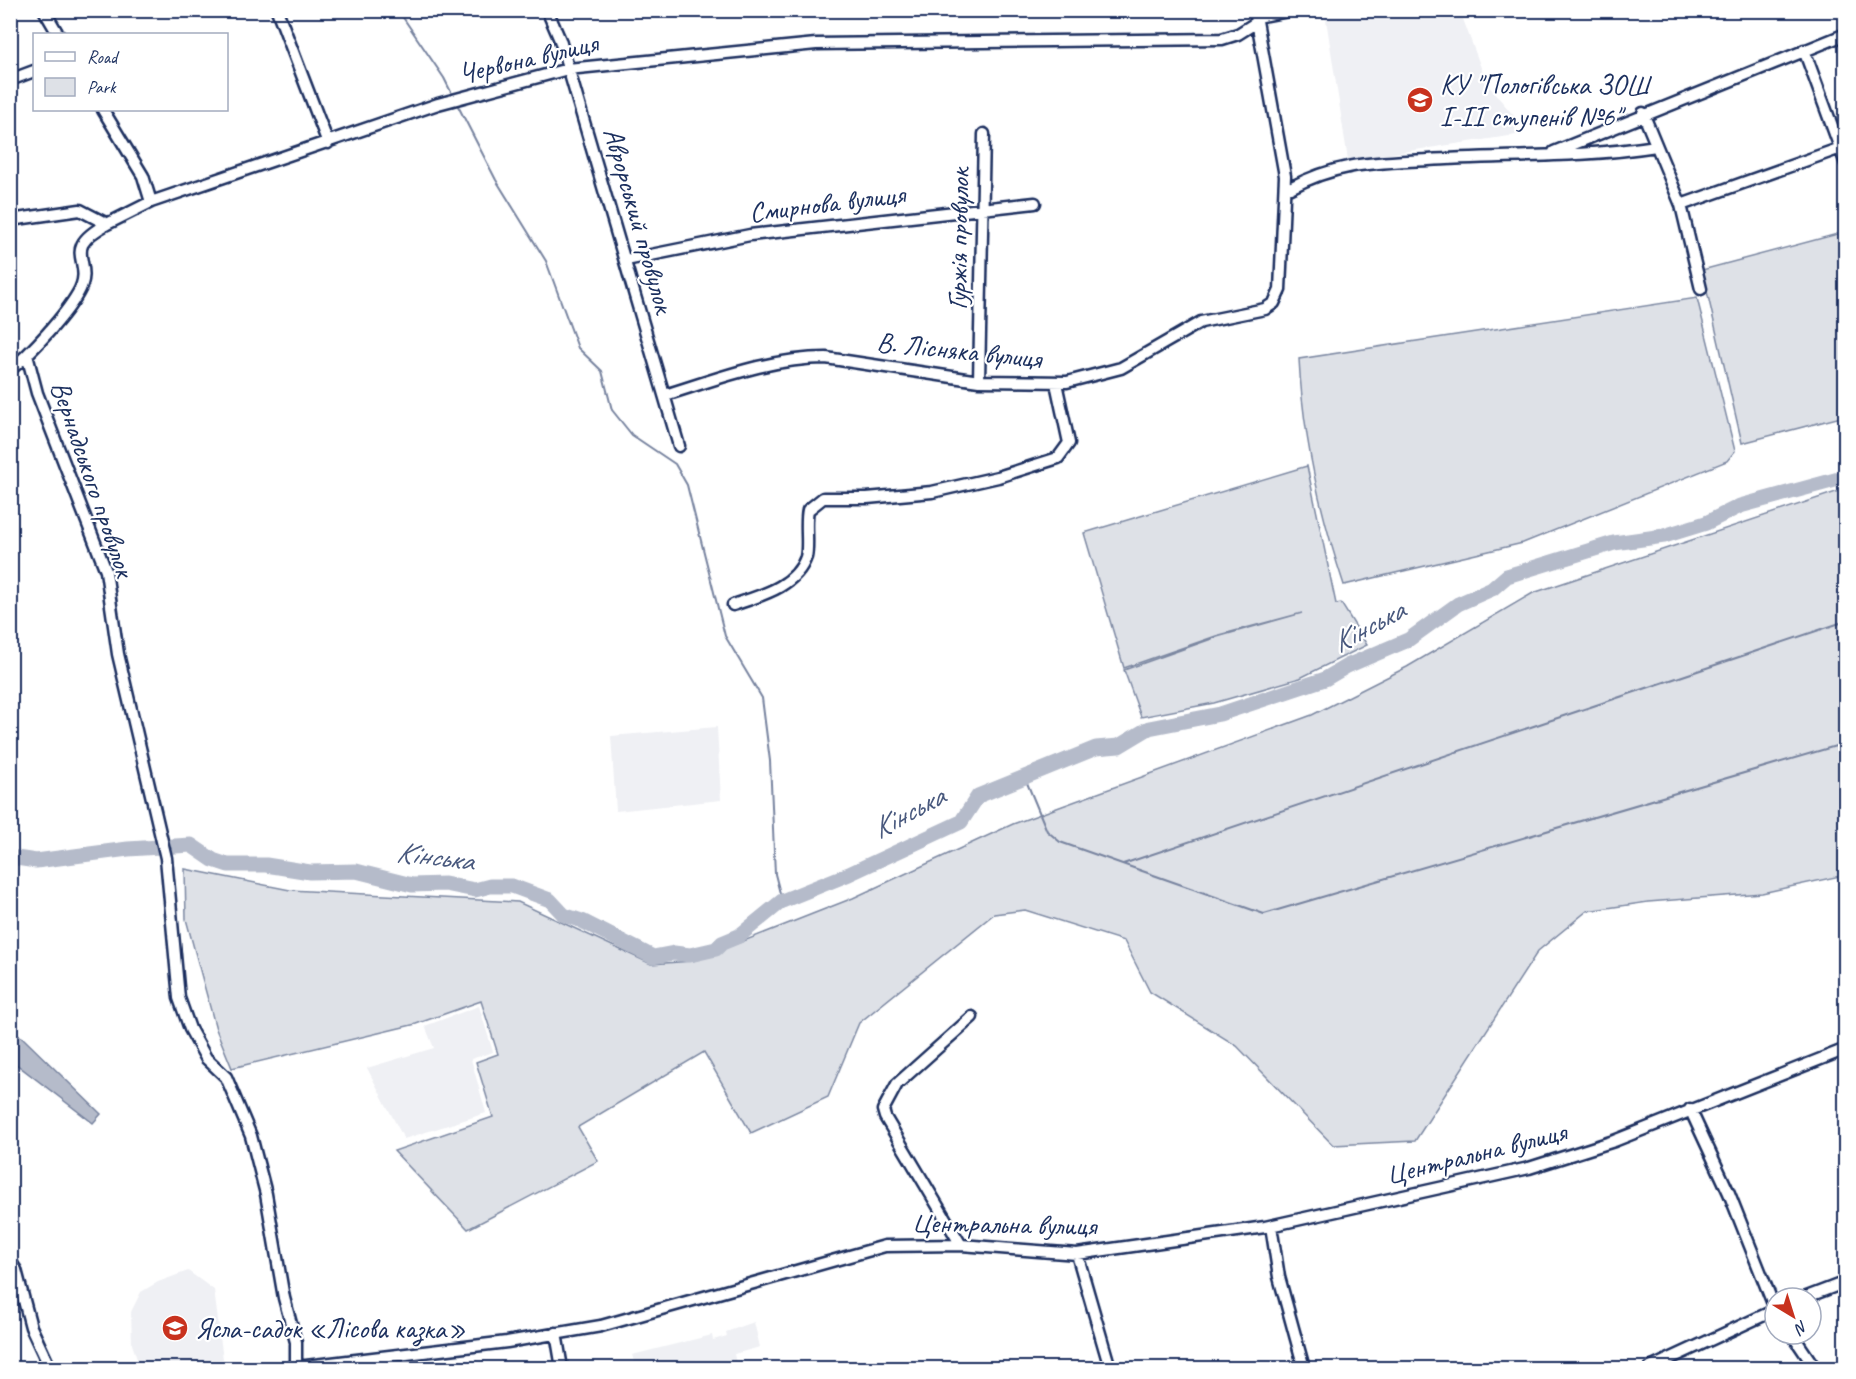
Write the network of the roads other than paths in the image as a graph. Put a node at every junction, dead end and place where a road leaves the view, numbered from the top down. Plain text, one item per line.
1 (44, 10) edge
2 (277, 10) edge
3 (547, 10) edge
4 (1293, 10) edge
5 (1256, 16) edge
6 (57, 33) edge
7 (1845, 34) edge
8 (1804, 50) junction
9 (568, 69) junction
10 (33, 71) edge
11 (10, 80) edge
12 (104, 111) edge
13 (1643, 113) junction
14 (984, 134) dead end
15 (328, 142) junction
16 (1656, 146) junction
17 (1838, 149) junction
18 (1548, 154) junction
19 (1845, 164) edge
20 (1285, 188) junction
21 (152, 202) junction
22 (1035, 204) dead end
23 (1681, 205) junction
24 (982, 210) junction
25 (10, 220) edge
26 (107, 224) junction
27 (626, 260) junction
28 (1701, 289) dead end
29 (27, 355) junction
30 (10, 370) edge
31 (979, 381) junction
32 (1056, 383) junction
33 (664, 395) junction
34 (679, 446) dead end
35 (733, 605) dead end
36 (972, 1017) dead end
37 (1845, 1049) edge
38 (1690, 1109) junction
39 (1271, 1226) junction
40 (961, 1245) junction
41 (1077, 1254) junction
42 (10, 1261) edge
43 (1845, 1282) edge
44 (1766, 1286) edge
45 (1823, 1291) edge
46 (1763, 1315) edge
47 (556, 1334) junction
48 (1800, 1346) edge
49 (50, 1368) edge
50 (293, 1368) edge
51 (562, 1368) edge
52 (1110, 1368) edge
53 (1304, 1368) edge
54 (1650, 1368) edge
55 (1815, 1368) edge

1 - 6 street
2 - 15 street
3 - 9 street, Аврорський провулок
4 - 5 street, Червона вулиця
5 - 9 street, Червона вулиця
5 - 20 street
7 - 8 street
8 - 13 street
8 - 17 street
9 - 15 street, Червона вулиця
9 - 27 street, Аврорський провулок
10 - 11 street
12 - 21 street
13 - 16 street
13 - 18 street
14 - 24 street, Гуржія провулок
15 - 21 street, Червона вулиця
16 - 18 street
16 - 23 street
17 - 19 street
17 - 23 street
18 - 20 street
20 - 32 street, В. Лісняка вулиця
21 - 26 street, Червона вулиця
22 - 24 street, Смирнова вулиця
23 - 28 street
24 - 27 street, Смирнова вулиця
24 - 31 street, Гуржія провулок
25 - 26 street
26 - 29 street, Вернадського провулок
27 - 33 street, Аврорський провулок
29 - 30 street
29 - 50 street, Вернадського провулок
31 - 32 street, В. Лісняка вулиця
31 - 33 street, В. Лісняка вулиця
32 - 35 street
33 - 34 street, Аврорський провулок
36 - 40 street
37 - 38 street, Центральна вулиця
38 - 39 street, Центральна вулиця
38 - 44 street
39 - 41 street, Центральна вулиця
39 - 53 street
40 - 41 street, Центральна вулиця
40 - 47 street, Центральна вулиця
41 - 52 street
42 - 49 street
43 - 45 street
46 - 54 street
47 - 50 street, Центральна вулиця
47 - 51 street
48 - 55 street

